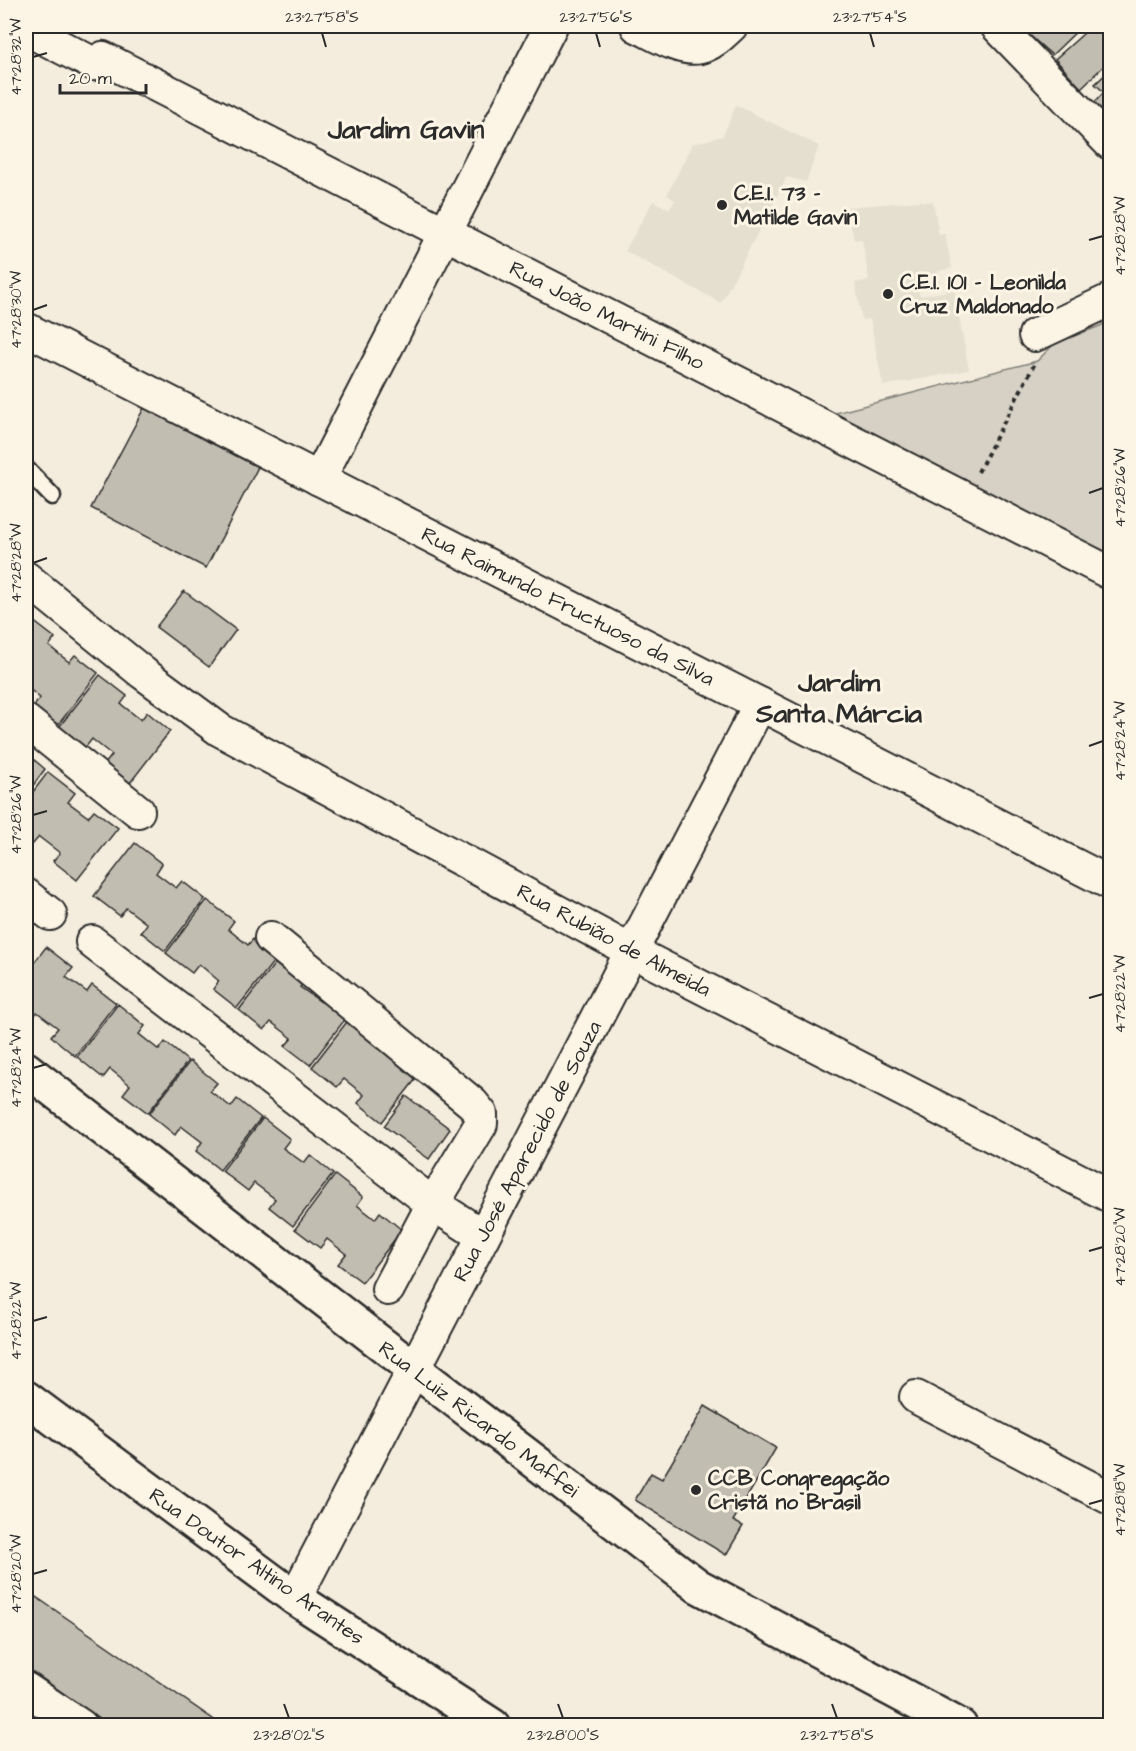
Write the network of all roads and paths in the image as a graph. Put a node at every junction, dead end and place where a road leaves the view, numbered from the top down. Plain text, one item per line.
1 (551, 26) edge
2 (637, 26) edge
3 (731, 26) edge
4 (997, 26) edge
5 (26, 28) edge
6 (1110, 143) edge
7 (445, 233) junction
8 (1110, 300) edge
9 (26, 329) edge
10 (1045, 331) joint
11 (26, 469) edge
12 (319, 479) junction
13 (52, 496) dead end
14 (964, 498) junction
15 (1110, 573) edge
16 (26, 579) edge
17 (760, 704) junction
18 (26, 721) edge
19 (138, 812) dead end
20 (1110, 883) edge
21 (26, 895) edge
22 (50, 915) dead end
23 (271, 938) dead end
24 (92, 942) dead end
25 (631, 951) junction
26 (26, 1069) edge
27 (1110, 1196) edge
28 (433, 1204) junction
29 (483, 1236) junction
30 (388, 1289) dead end
31 (414, 1369) junction
32 (916, 1397) dead end
33 (26, 1398) edge
34 (1110, 1498) edge
35 (295, 1598) junction
36 (26, 1689) edge
37 (81, 1725) edge
38 (493, 1725) edge
39 (960, 1725) edge

1 - 7 street
2 - 3 street
4 - 6 street
5 - 7 street, Rua João Martini Filho
7 - 12 street
7 - 14 street, Rua João Martini Filho
8 - 10 street
9 - 12 street, Rua Raimundo Fructuoso da Silva
10 - 14 path
11 - 13 lane
12 - 17 street, Rua Raimundo Fructuoso da Silva
14 - 15 street, Rua João Martini Filho
16 - 25 street, Rua Rubião de Almeida
17 - 20 street, Rua Raimundo Fructuoso da Silva
17 - 25 street, Rua José Aparecido de Souza
18 - 19 street
21 - 22 street
23 - 28 street
24 - 28 street
25 - 27 street, Rua Rubião de Almeida
25 - 29 street, Rua José Aparecido de Souza
26 - 31 street, Rua Luiz Ricardo Maffei
28 - 29 street
28 - 30 street
29 - 31 street, Rua José Aparecido de Souza
31 - 35 street, Rua José Aparecido de Souza
31 - 39 street, Rua Luiz Ricardo Maffei
32 - 34 street
33 - 35 street, Rua Doutor Altino Arantes
35 - 38 street, Rua Doutor Altino Arantes
36 - 37 street

